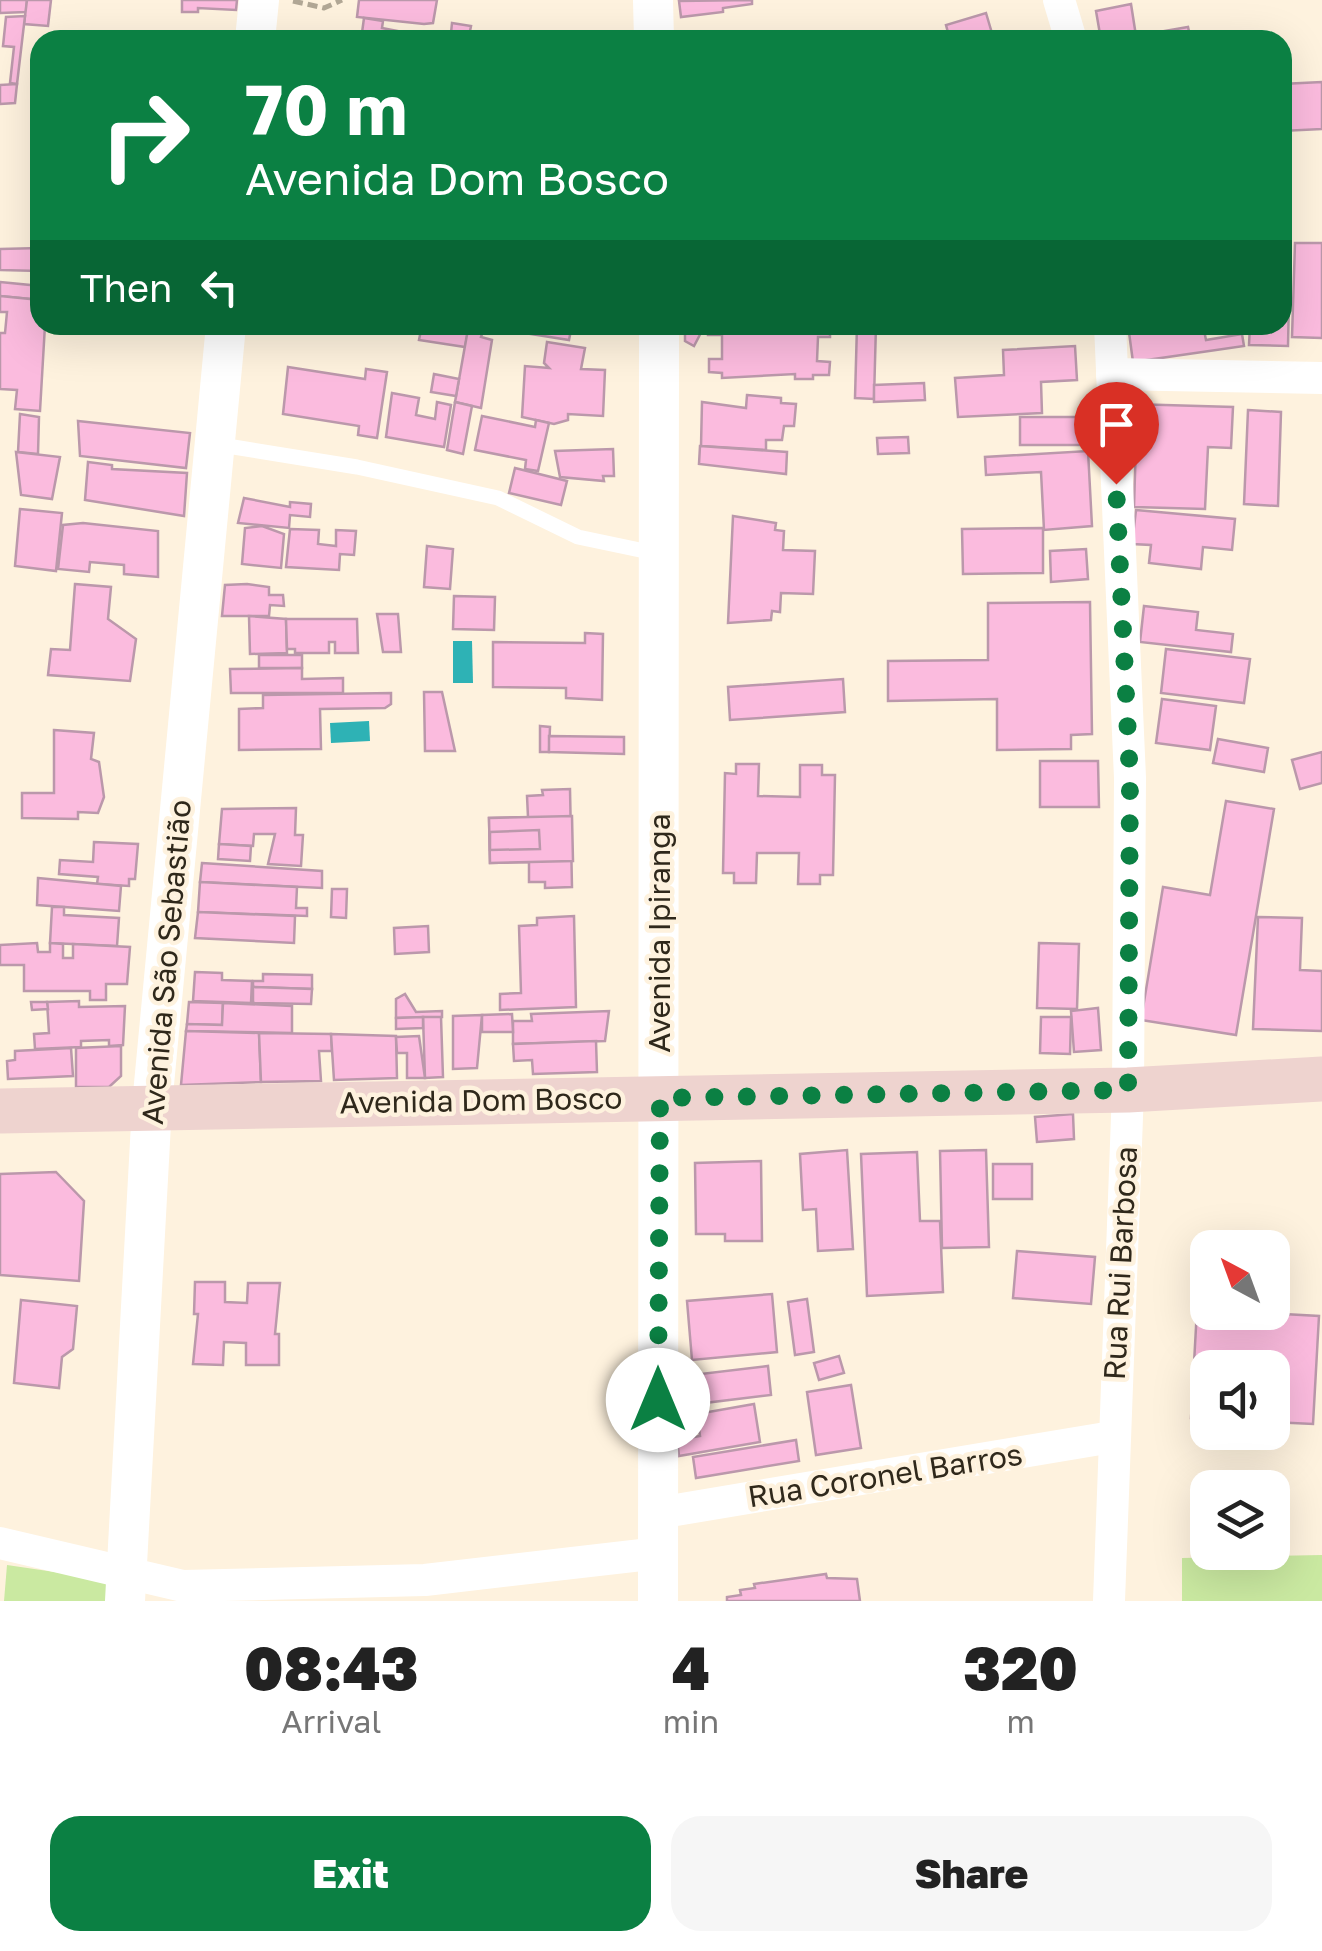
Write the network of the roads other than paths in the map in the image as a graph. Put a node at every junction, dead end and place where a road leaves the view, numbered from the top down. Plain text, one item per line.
1 (259, 0) edge
2 (652, 0) edge
3 (1059, 0) edge
4 (256, 30) edge
5 (654, 30) edge
6 (1067, 30) edge
7 (225, 335) edge
8 (659, 335) edge
9 (1110, 335) edge
10 (1112, 374) junction
11 (1322, 378) edge
12 (214, 444) junction
13 (659, 554) junction
14 (1322, 1079) edge
15 (1128, 1090) junction
16 (660, 1098) junction
17 (152, 1105) junction
18 (0, 1111) edge
19 (1112, 1437) junction
20 (658, 1513) junction
21 (0, 1543) edge
22 (659, 1553) junction
23 (127, 1586) edge
24 (192, 1594) edge
25 (658, 1601) edge
26 (1109, 1601) edge

1 - 4 street
2 - 5 street
3 - 6 street
7 - 12 street, Avenida São Sebastião
8 - 13 street, Avenida Ipiranga
9 - 10 street, Rua Rui Barbosa
10 - 11 street
10 - 15 street, Rua Rui Barbosa
12 - 13 lane
12 - 17 street, Avenida São Sebastião
13 - 16 street, Avenida Ipiranga
14 - 15 main road, Avenida Dom Bosco
15 - 16 main road, Avenida Dom Bosco
15 - 19 street, Rua Rui Barbosa
16 - 17 main road, Avenida Dom Bosco
16 - 20 street, Avenida Ipiranga
17 - 18 main road, Avenida Dom Bosco
17 - 23 street, Avenida São Sebastião
19 - 20 street, Rua Coronel Barros
19 - 26 street, Rua Rui Barbosa
20 - 22 street, Avenida Ipiranga
21 - 23 street
22 - 24 street
22 - 25 street, Avenida Ipiranga
23 - 24 street

